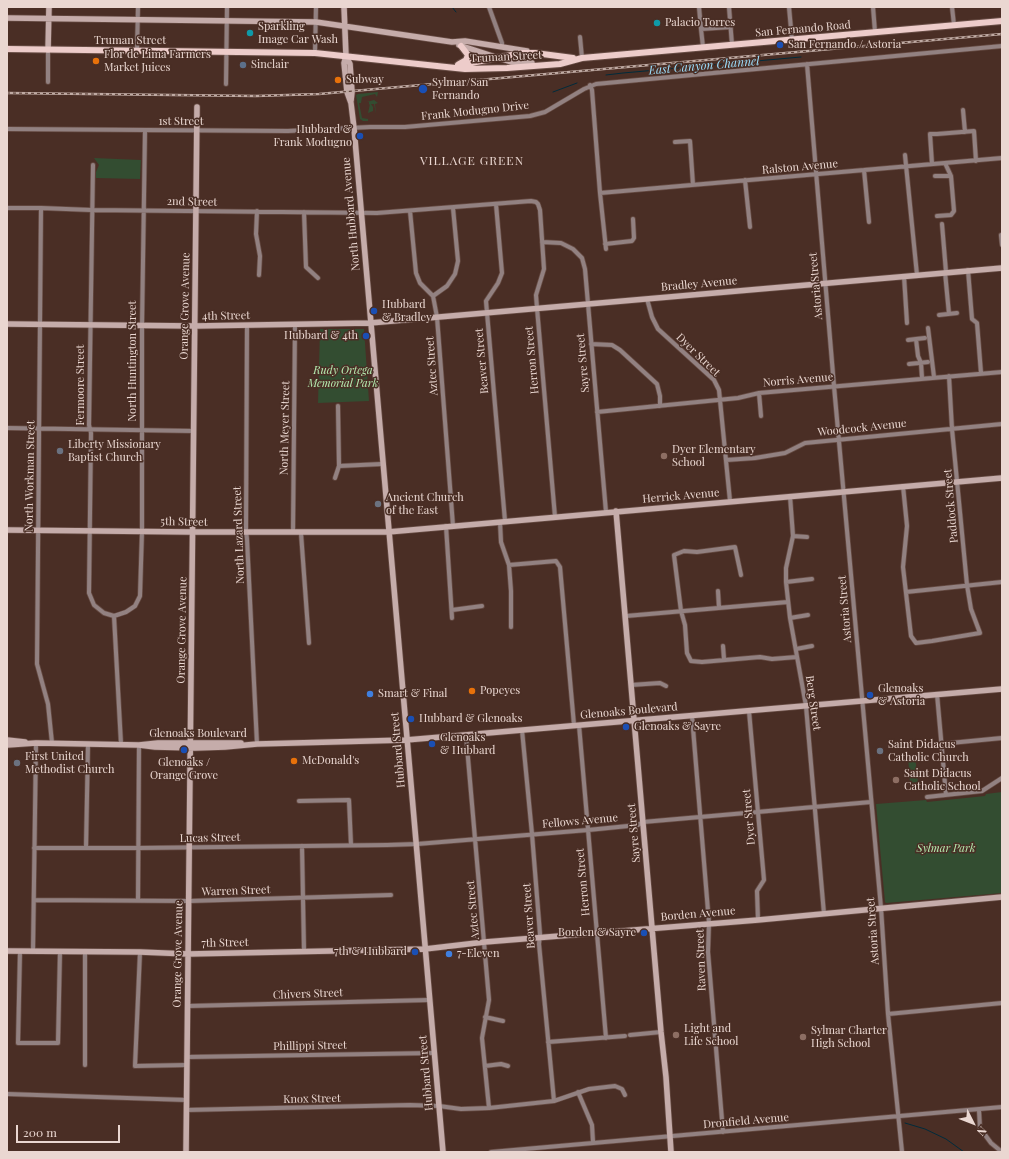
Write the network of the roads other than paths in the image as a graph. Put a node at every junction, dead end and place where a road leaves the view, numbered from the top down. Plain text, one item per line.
1 (49, 7) edge
2 (138, 7) edge
3 (227, 7) edge
4 (316, 7) edge
5 (344, 7) edge
6 (489, 7) edge
7 (699, 7) edge
8 (729, 7) edge
9 (789, 7) edge
10 (873, 7) edge
11 (952, 7) edge
12 (7, 18) edge
13 (49, 18) junction
14 (138, 19) junction
15 (227, 20) junction
16 (1002, 21) edge
17 (316, 22) junction
18 (954, 25) junction
19 (344, 26) junction
20 (731, 28) junction
21 (701, 29) junction
22 (875, 32) junction
23 (580, 37) dead end
24 (792, 40) junction
25 (452, 42) junction
26 (732, 45) junction
27 (461, 46) junction
28 (1002, 46) edge
29 (502, 47) junction
30 (703, 47) junction
31 (7, 49) edge
32 (48, 50) junction
33 (137, 50) junction
34 (226, 52) junction
35 (315, 53) junction
36 (535, 53) junction
37 (346, 56) junction
38 (495, 58) junction
39 (582, 58) junction
40 (568, 61) junction
41 (807, 64) junction
42 (457, 65) junction
43 (444, 66) junction
44 (48, 82) dead end
45 (226, 84) dead end
46 (590, 86) junction
47 (197, 108) dead end
48 (963, 110) dead end
49 (354, 128) junction
50 (7, 129) edge
51 (145, 131) junction
52 (197, 131) junction
53 (965, 132) junction
54 (675, 142) dead end
55 (906, 155) dead end
56 (1002, 158) edge
57 (976, 160) junction
58 (945, 163) junction
59 (932, 164) junction
60 (92, 165) dead end
61 (907, 167) junction
62 (864, 170) junction
63 (815, 174) junction
64 (935, 176) dead end
65 (951, 176) junction
66 (745, 180) junction
67 (693, 185) junction
68 (600, 193) junction
69 (496, 204) junction
70 (7, 208) edge
71 (41, 208) junction
72 (453, 208) junction
73 (91, 210) junction
74 (143, 210) junction
75 (196, 211) junction
76 (410, 211) junction
77 (256, 212) junction
78 (304, 212) junction
79 (360, 212) junction
80 (937, 216) dead end
81 (633, 220) dead end
82 (869, 222) dead end
83 (942, 224) dead end
84 (750, 227) dead end
85 (1001, 235) edge
86 (542, 242) junction
87 (1002, 245) edge
88 (1002, 268) edge
89 (968, 270) junction
90 (946, 272) junction
91 (259, 275) dead end
92 (917, 275) junction
93 (904, 276) junction
94 (318, 278) dead end
95 (825, 283) junction
96 (433, 296) junction
97 (648, 299) junction
98 (587, 304) junction
99 (537, 308) junction
100 (487, 312) junction
101 (948, 314) junction
102 (957, 314) dead end
103 (939, 315) dead end
104 (437, 317) junction
105 (397, 321) joint
106 (370, 323) junction
107 (907, 323) dead end
108 (7, 324) edge
109 (295, 324) junction
110 (40, 325) junction
111 (90, 325) junction
112 (247, 325) junction
113 (142, 326) junction
114 (195, 326) junction
115 (928, 328) dead end
116 (925, 338) dead end
117 (916, 339) junction
118 (908, 340) dead end
119 (591, 344) junction
120 (928, 362) dead end
121 (921, 363) junction
122 (909, 364) dead end
123 (1002, 372) edge
124 (981, 373) junction
125 (949, 376) junction
126 (934, 377) junction
127 (922, 378) junction
128 (834, 386) junction
129 (759, 393) junction
130 (720, 400) junction
131 (338, 406) dead end
132 (660, 406) junction
133 (597, 412) junction
134 (761, 416) dead end
135 (1002, 424) edge
136 (7, 428) edge
137 (39, 429) junction
138 (90, 429) junction
139 (952, 429) junction
140 (142, 430) junction
141 (194, 431) junction
142 (839, 439) junction
143 (726, 460) junction
144 (382, 464) junction
145 (339, 466) junction
146 (335, 478) dead end
147 (1002, 478) edge
148 (958, 482) junction
149 (903, 486) junction
150 (844, 491) junction
151 (790, 496) junction
152 (730, 501) junction
153 (616, 511) junction
154 (606, 512) junction
155 (555, 517) junction
156 (502, 522) junction
157 (446, 526) junction
158 (453, 526) junction
159 (7, 530) edge
160 (38, 531) junction
161 (90, 531) junction
162 (142, 531) junction
163 (192, 532) junction
164 (246, 532) junction
165 (293, 532) junction
166 (301, 532) junction
167 (388, 532) junction
168 (361, 533) joint
169 (793, 536) junction
170 (807, 537) dead end
171 (509, 565) junction
172 (741, 575) dead end
173 (812, 579) dead end
174 (786, 582) junction
175 (1002, 582) edge
176 (967, 585) junction
177 (718, 591) dead end
178 (906, 592) junction
179 (788, 602) junction
180 (482, 606) dead end
181 (719, 608) junction
182 (452, 610) junction
183 (681, 611) junction
184 (808, 615) dead end
185 (114, 616) junction
186 (626, 616) junction
187 (452, 618) dead end
188 (790, 618) junction
189 (511, 627) dead end
190 (309, 643) dead end
191 (723, 646) dead end
192 (812, 646) dead end
193 (796, 649) junction
194 (797, 657) junction
195 (724, 659) junction
196 (631, 685) junction
197 (666, 686) dead end
198 (1002, 689) edge
199 (937, 694) junction
200 (862, 701) junction
201 (806, 706) junction
202 (749, 711) junction
203 (692, 716) junction
204 (634, 721) junction
205 (576, 725) junction
206 (522, 730) junction
207 (466, 735) junction
208 (1002, 738) edge
209 (7, 740) edge
210 (406, 740) junction
211 (36, 743) junction
212 (52, 744) junction
213 (88, 744) junction
214 (122, 744) junction
215 (139, 744) junction
216 (257, 744) junction
217 (940, 744) junction
218 (7, 745) edge
219 (190, 745) junction
220 (1002, 778) edge
221 (946, 795) junction
222 (927, 797) dead end
223 (299, 801) dead end
224 (871, 802) junction
225 (814, 806) junction
226 (758, 812) junction
227 (701, 818) junction
228 (643, 822) junction
229 (588, 830) junction
230 (532, 834) junction
231 (475, 839) junction
232 (417, 844) junction
233 (351, 845) junction
234 (302, 846) junction
235 (387, 846) joint
236 (189, 847) junction
237 (34, 848) junction
238 (86, 848) junction
239 (139, 848) junction
240 (391, 895) dead end
241 (1002, 897) edge
242 (303, 898) junction
243 (34, 900) junction
244 (138, 900) junction
245 (189, 901) junction
246 (881, 908) junction
247 (824, 914) junction
248 (758, 920) junction
249 (709, 923) junction
250 (653, 928) junction
251 (597, 933) junction
252 (539, 938) junction
253 (484, 942) junction
254 (396, 949) joint
255 (425, 949) junction
256 (7, 951) edge
257 (20, 951) junction
258 (33, 951) junction
259 (60, 951) junction
260 (304, 951) junction
261 (84, 952) junction
262 (140, 952) junction
263 (188, 954) junction
264 (429, 1000) junction
265 (1002, 1003) edge
266 (188, 1006) junction
267 (888, 1014) junction
268 (485, 1017) junction
269 (503, 1021) dead end
270 (661, 1032) junction
271 (630, 1034) dead end
272 (625, 1036) dead end
273 (606, 1038) junction
274 (548, 1042) junction
275 (434, 1052) junction
276 (187, 1058) junction
277 (85, 1065) dead end
278 (187, 1065) junction
279 (485, 1066) junction
280 (508, 1066) dead end
281 (578, 1092) junction
282 (7, 1094) edge
283 (626, 1095) dead end
284 (186, 1100) junction
285 (554, 1101) junction
286 (439, 1106) junction
287 (489, 1108) junction
288 (1002, 1108) edge
289 (186, 1110) junction
290 (979, 1110) junction
291 (899, 1117) junction
292 (723, 1132) junction
293 (670, 1137) junction
294 (593, 1142) junction
295 (558, 1146) junction
296 (186, 1152) edge
297 (443, 1152) edge
298 (491, 1152) edge
299 (558, 1152) edge
300 (671, 1152) edge
301 (902, 1152) edge
302 (1002, 1152) edge

1 - 13 street
2 - 14 street
3 - 15 street
4 - 17 street
5 - 19 street
6 - 29 street
7 - 21 street
8 - 20 street
9 - 24 street
10 - 22 street
11 - 18 street
12 - 13 street, San Fernando Road
13 - 14 street, San Fernando Road
13 - 32 street
14 - 15 street, San Fernando Road
14 - 33 street
15 - 17 street, San Fernando Road
15 - 34 street
16 - 18 main road, San Fernando Road
17 - 19 street, San Fernando Road
17 - 35 street
18 - 22 main road, San Fernando Road
19 - 25 street, San Fernando Road
19 - 37 street
20 - 21 street
20 - 26 street
21 - 30 street
22 - 24 main road, San Fernando Road
23 - 39 street
24 - 26 main road, San Fernando Road
25 - 27 street, San Fernando Road
25 - 29 street, San Fernando Road
26 - 30 main road, San Fernando Road
27 - 38 street, San Fernando Road
27 - 42 main road
28 - 41 street
29 - 36 street, San Fernando Road
30 - 39 main road, San Fernando Road
31 - 32 main road, Truman Street
32 - 33 main road, Truman Street
32 - 44 street
33 - 34 main road, Truman Street
34 - 35 main road, Truman Street
34 - 45 street
35 - 37 main road, Truman Street
36 - 38 main road, Truman Street
36 - 39 main road, San Fernando Road
37 - 43 main road, Truman Street
37 - 49 street, North Hubbard Avenue
38 - 40 street, San Fernando Road
38 - 42 main road, Truman Street
39 - 40 main road, San Fernando Road
40 - 43 main road, Truman Street
41 - 46 street
41 - 63 street, Astoria Street
42 - 43 main road, Truman Street
46 - 49 street, Frank Modugno Drive
46 - 68 street
47 - 52 street, Orange Grove Avenue
48 - 53 street
49 - 52 street, 1st Street
49 - 79 street, North Hubbard Avenue
50 - 51 street, 1st Street
51 - 52 street, 1st Street
51 - 74 street, North Huntington Street
52 - 75 street, Orange Grove Avenue
53 - 57 street
53 - 59 street
54 - 67 street
55 - 61 street
56 - 57 street, Ralston Avenue
57 - 58 street, Ralston Avenue
58 - 59 street, Ralston Avenue
58 - 65 street
59 - 61 street, Ralston Avenue
60 - 73 street, Fermoore Street
61 - 62 street, Ralston Avenue
61 - 92 street
62 - 63 street, Ralston Avenue
62 - 82 street
63 - 66 street, Ralston Avenue
63 - 95 street, Astoria Street
64 - 65 street
65 - 80 street
66 - 67 street, Ralston Avenue
66 - 84 street
67 - 68 street, Ralston Avenue
68 - 81 street
69 - 72 street
69 - 86 street, Herron Street
69 - 100 street, Beaver Street
70 - 71 street, 2nd Street
71 - 73 street, 2nd Street
71 - 110 street, North Workman Street
72 - 76 street
72 - 96 street
73 - 74 street, 2nd Street
73 - 111 street, Fermoore Street
74 - 75 street, 2nd Street
74 - 113 street, North Huntington Street
75 - 77 street, 2nd Street
75 - 114 street, Orange Grove Avenue
76 - 79 street, 2nd Street
76 - 96 street
77 - 78 street, 2nd Street
77 - 91 street
78 - 79 street, 2nd Street
78 - 94 street
79 - 106 street, North Hubbard Avenue
83 - 90 street
85 - 87 street
86 - 98 street, Sayre Street
86 - 99 street, Herron Street
88 - 89 street, Bradley Avenue
89 - 90 street, Bradley Avenue
89 - 124 street
90 - 92 street, Bradley Avenue
90 - 101 street
92 - 93 street, Bradley Avenue
93 - 95 street, Bradley Avenue
93 - 107 street
95 - 97 street, Bradley Avenue
95 - 128 street, Astoria Street
96 - 104 street, Aztec Street
97 - 98 street, Bradley Avenue
97 - 130 street, Dyer Street
98 - 99 street, Bradley Avenue
98 - 119 street, Sayre Street
99 - 100 street, Bradley Avenue
99 - 155 street, Herron Street
100 - 104 street, Bradley Avenue
100 - 156 street, Beaver Street
101 - 102 street
101 - 103 street
104 - 105 street, Bradley Avenue
104 - 158 street, Aztec Street
105 - 106 street, 4th Street
106 - 109 street, 4th Street
106 - 144 street, Hubbard Street
108 - 110 street, 4th Street
109 - 112 street, 4th Street
109 - 165 street, North Meyer Street
110 - 111 street, 4th Street
110 - 137 street, North Workman Street
111 - 113 street, 4th Street
111 - 138 street, Fermoore Street
112 - 114 street, 4th Street
112 - 164 street, North Lazard Street
113 - 114 street, 4th Street
113 - 140 street, North Huntington Street
114 - 141 street, Orange Grove Avenue
115 - 126 street
116 - 117 street
117 - 118 street
117 - 121 street
119 - 132 street
119 - 133 street, Sayre Street
120 - 121 street
121 - 122 street
121 - 127 street
123 - 124 street, Norris Avenue
124 - 125 street, Norris Avenue
125 - 126 street, Norris Avenue
125 - 139 street, Paddock Street
126 - 127 street, Norris Avenue
127 - 128 street, Norris Avenue
128 - 129 street, Norris Avenue
128 - 142 street, Astoria Street
129 - 130 street, Norris Avenue
129 - 134 street
130 - 132 street, Norris Avenue
130 - 143 street, Dyer Street
131 - 145 street
132 - 133 street, Norris Avenue
133 - 154 street, Sayre Street
135 - 139 street, Woodcock Avenue
136 - 137 street
137 - 138 street
137 - 160 street, North Workman Street
138 - 140 street
138 - 161 street, Fermoore Street
139 - 142 street, Woodcock Avenue
139 - 148 street, Paddock Street
140 - 141 street
140 - 162 street, North Huntington Street
141 - 163 street, Orange Grove Avenue
142 - 143 street, Woodcock Avenue
142 - 150 street, Astoria Street
143 - 152 street, Dyer Street
144 - 145 street
144 - 167 street, Hubbard Street
145 - 146 street
147 - 148 street, Herrick Avenue
148 - 149 street, Herrick Avenue
148 - 176 street, Paddock Street
149 - 150 street, Herrick Avenue
149 - 178 street
150 - 151 street, Herrick Avenue
150 - 200 street, Astoria Street
151 - 152 street, Herrick Avenue
151 - 169 street, Berg Street
152 - 153 street, Herrick Avenue
153 - 154 street, Herrick Avenue
153 - 186 street, Sayre Street
154 - 155 street, Herrick Avenue
155 - 156 street, Herrick Avenue
156 - 158 street, Herrick Avenue
156 - 171 street, Beaver Street
157 - 158 street, Herrick Avenue
157 - 167 street, Herrick Avenue
157 - 182 street
159 - 160 street, 5th Street
160 - 161 street, 5th Street
160 - 212 street, North Workman Street
161 - 162 street, 5th Street
161 - 185 street, Fermoore Street
162 - 163 street, 5th Street
162 - 185 street, North Huntington Street
163 - 164 street, 5th Street
163 - 219 street, Orange Grove Avenue
164 - 165 street, 5th Street
164 - 216 street, North Lazard Street
165 - 166 street, 5th Street
166 - 168 street, 5th Street
166 - 190 street
167 - 168 street, Herrick Avenue
167 - 210 street, Hubbard Street
169 - 170 street
169 - 174 street, Berg Street
171 - 189 street, Beaver Street
171 - 205 street, Herron Street
172 - 183 street
173 - 174 street
174 - 179 street, Berg Street
175 - 176 street
176 - 178 street
176 - 178 street, Paddock Street
177 - 181 street
179 - 181 street
179 - 188 street, Berg Street
180 - 182 street
181 - 183 street
182 - 187 street
183 - 186 street
183 - 195 street
184 - 188 street
185 - 214 street
186 - 196 street, Sayre Street
188 - 193 street, Berg Street
191 - 195 street
192 - 193 street
193 - 194 street, Berg Street
194 - 195 street
194 - 201 street, Berg Street
196 - 197 street
196 - 204 street, Sayre Street
198 - 199 street, Glenoaks Boulevard
199 - 200 street, Glenoaks Boulevard
199 - 217 street
200 - 201 street, Glenoaks Boulevard
200 - 224 street, Astoria Street
201 - 202 street, Glenoaks Boulevard
201 - 225 street, Berg Street
202 - 203 street, Glenoaks Boulevard
202 - 226 street, Dyer Street
203 - 204 street, Glenoaks Boulevard
203 - 227 street, Raven Street
204 - 205 street, Glenoaks Boulevard
204 - 228 street, Sayre Street
205 - 206 street, Glenoaks Boulevard
205 - 229 street, Herron Street
206 - 207 street, Glenoaks Boulevard
206 - 230 street, Beaver Street
207 - 210 street, Glenoaks Boulevard
207 - 231 street, Aztec Street
208 - 217 street
209 - 211 street, Glenoaks Boulevard
210 - 216 street, Glenoaks Boulevard
210 - 232 street, Hubbard Street
211 - 212 street, Glenoaks Boulevard
211 - 218 street, Glenoaks Boulevard
211 - 237 street
212 - 213 street, Glenoaks Boulevard
213 - 214 street, Glenoaks Boulevard
213 - 238 street
214 - 215 street, Glenoaks Boulevard
215 - 219 street, Glenoaks Boulevard
215 - 239 street
216 - 219 street, Glenoaks Boulevard
217 - 221 street
219 - 236 street, Orange Grove Avenue
220 - 221 street
221 - 222 street
223 - 233 street
224 - 225 street, Fellows Avenue
224 - 246 street, Astoria Street
225 - 226 street, Fellows Avenue
225 - 247 street, Berg Street
226 - 227 street, Fellows Avenue
226 - 248 street, Dyer Street
227 - 228 street, Fellows Avenue
227 - 249 street, Raven Street
228 - 229 street, Fellows Avenue
228 - 250 street, Sayre Street
229 - 230 street, Fellows Avenue
229 - 251 street, Herron Street
230 - 231 street, Fellows Avenue
230 - 252 street, Beaver Street
231 - 232 street, Fellows Avenue
231 - 253 street, Aztec Street
232 - 235 street, Fellows Avenue
232 - 255 street, Hubbard Street
233 - 234 street, Lucas Street
233 - 235 street, Lucas Street
234 - 236 street, Lucas Street
234 - 242 street
236 - 239 street, Lucas Street
236 - 245 street, Orange Grove Avenue
237 - 238 street, Lucas Street
237 - 243 street
238 - 239 street, Lucas Street
239 - 244 street
240 - 242 street, Warren Street
241 - 246 street, Borden Avenue
242 - 245 street, Warren Street
242 - 260 street
243 - 244 street, Warren Street
243 - 258 street
244 - 245 street, Warren Street
245 - 263 street, Orange Grove Avenue
246 - 247 street, Borden Avenue
246 - 267 street, Astoria Street
247 - 248 street, Borden Avenue
248 - 249 street, Borden Avenue
249 - 250 street, Borden Avenue
249 - 292 street, Raven Street
250 - 251 street, Borden Avenue
250 - 270 street, Sayre Street
251 - 252 street, Borden Avenue
251 - 273 street, Herron Street
252 - 253 street, Borden Avenue
252 - 274 street, Beaver Street
253 - 255 street, Borden Avenue
253 - 268 street, Aztec Street
254 - 255 street, Borden Avenue
254 - 260 street, 7th Street
255 - 264 street, Hubbard Street
256 - 257 street, 7th Street
257 - 258 street, 7th Street
257 - 259 street
258 - 259 street, 7th Street
259 - 261 street, 7th Street
260 - 263 street, 7th Street
261 - 262 street, 7th Street
261 - 277 street
262 - 263 street, 7th Street
262 - 278 street
263 - 266 street, Orange Grove Avenue
264 - 266 street, Chivers Street
264 - 275 street, Hubbard Street
265 - 267 street
266 - 276 street, Orange Grove Avenue
267 - 291 street, Astoria Street
268 - 269 street
268 - 279 street, Aztec Street
270 - 271 street
270 - 293 street, Sayre Street
272 - 273 street
273 - 274 street
274 - 285 street, Beaver Street
275 - 276 street, Phillippi Street
275 - 286 street, Hubbard Street
276 - 278 street, Orange Grove Avenue
278 - 284 street, Orange Grove Avenue
279 - 280 street
279 - 287 street, Aztec Street
281 - 283 street, Knox Street
281 - 285 street, Knox Street
281 - 294 street
282 - 284 street
284 - 289 street, Orange Grove Avenue
285 - 287 street, Knox Street
286 - 287 street, Knox Street
286 - 289 street, Knox Street
286 - 297 street, Hubbard Street
288 - 290 street, Dronfield Avenue
289 - 296 street, Orange Grove Avenue
290 - 291 street, Dronfield Avenue
290 - 302 street
291 - 292 street, Dronfield Avenue
291 - 301 street, Astoria Street
292 - 293 street, Dronfield Avenue
293 - 294 street, Dronfield Avenue
293 - 300 street, Sayre Street
294 - 295 street, Dronfield Avenue
295 - 298 street, Dronfield Avenue
295 - 299 street

